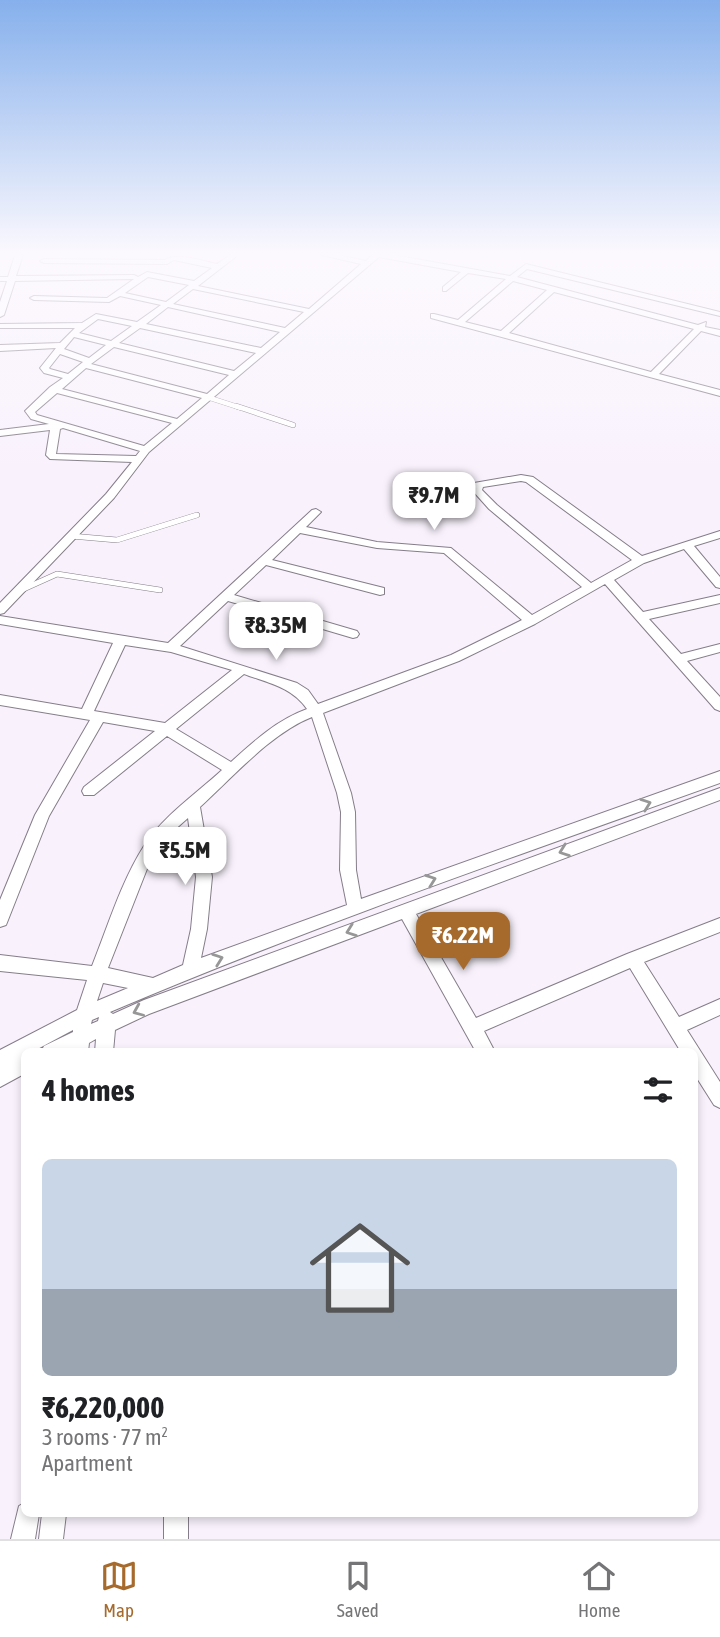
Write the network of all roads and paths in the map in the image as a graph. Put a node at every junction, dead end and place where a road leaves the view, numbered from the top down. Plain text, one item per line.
1 (81, 327) edge
2 (136, 327) edge
3 (153, 327) edge
4 (266, 327) edge
5 (290, 327) edge
6 (473, 327) edge
7 (511, 327) edge
8 (696, 327) edge
9 (700, 328) junction
10 (285, 331) junction
11 (720, 333) edge
12 (72, 334) junction
13 (502, 335) junction
14 (114, 344) junction
15 (0, 348) edge
16 (60, 348) junction
17 (261, 351) junction
18 (87, 363) junction
19 (234, 374) junction
20 (652, 376) junction
21 (69, 377) junction
22 (53, 389) junction
23 (720, 393) edge
24 (207, 397) junction
25 (178, 422) junction
26 (293, 425) dead end
27 (60, 426) junction
28 (0, 433) edge
29 (146, 450) junction
30 (138, 459) junction
31 (316, 512) dead end
32 (197, 516) dead end
33 (298, 529) junction
34 (720, 534) edge
35 (72, 536) junction
36 (686, 544) junction
37 (640, 560) junction
38 (264, 561) junction
39 (606, 578) junction
40 (720, 584) edge
41 (589, 587) junction
42 (160, 590) dead end
43 (380, 591) dead end
44 (17, 592) junction
45 (226, 597) junction
46 (720, 598) edge
47 (0, 611) edge
48 (641, 617) junction
49 (0, 620) edge
50 (531, 621) junction
51 (353, 634) dead end
52 (120, 641) junction
53 (171, 648) junction
54 (720, 648) edge
55 (679, 659) junction
56 (242, 669) junction
57 (0, 700) edge
58 (720, 706) edge
59 (316, 711) junction
60 (92, 717) junction
61 (164, 728) junction
62 (232, 770) junction
63 (720, 777) edge
64 (89, 791) dead end
65 (720, 794) edge
66 (193, 804) junction
67 (355, 908) junction
68 (406, 911) junction
69 (0, 920) edge
70 (720, 925) edge
71 (633, 959) junction
72 (0, 963) edge
73 (190, 970) junction
74 (97, 974) junction
75 (153, 985) junction
76 (108, 1004) junction
77 (720, 1007) edge
78 (84, 1014) junction
79 (107, 1025) junction
80 (474, 1027) junction
81 (675, 1027) junction
82 (80, 1044) edge
83 (104, 1048) edge
84 (484, 1048) edge
85 (688, 1048) edge
86 (0, 1059) edge
87 (698, 1064) edge
88 (21, 1067) edge
89 (0, 1078) edge
90 (720, 1099) edge
91 (27, 1517) edge
92 (54, 1517) edge
93 (176, 1517) edge
94 (23, 1539) edge
95 (51, 1539) edge
96 (176, 1539) edge

1 - 12 street
2 - 14 street
3 - 17 street
4 - 10 street
5 - 10 street
6 - 13 street
7 - 13 street
8 - 9 street
9 - 11 street
9 - 20 street
10 - 17 street
12 - 14 street
12 - 16 street
13 - 20 street
14 - 18 street
14 - 19 street
15 - 16 street
16 - 18 street
16 - 21 street
17 - 19 street
18 - 21 street
18 - 24 street
19 - 24 street
20 - 23 street
21 - 22 street
22 - 25 street
22 - 27 street
24 - 25 street
24 - 26 lane
25 - 29 street
27 - 28 street
27 - 29 street
27 - 30 street
29 - 30 street
30 - 35 street
31 - 33 street
32 - 35 lane
33 - 38 street
33 - 50 street
34 - 36 street
35 - 44 street
36 - 37 street
36 - 40 street
37 - 39 street
37 - 41 street
38 - 43 street
38 - 45 street
39 - 41 street
39 - 48 street
41 - 50 street
42 - 44 lane
44 - 47 street
45 - 51 street
45 - 53 street
46 - 48 street
48 - 55 street
49 - 52 street
50 - 59 street
52 - 53 street
52 - 60 street
53 - 56 street
54 - 55 street
55 - 58 street
56 - 59 street
56 - 61 street
57 - 60 street
59 - 62 street
59 - 67 street
60 - 61 street
60 - 69 street
61 - 62 street
61 - 64 street
62 - 66 street
67 -> 63 street
65 -> 68 street
66 - 73 street
66 - 74 street
73 -> 67 street
68 -> 79 street
68 - 80 street
70 - 71 street
71 - 80 street
71 - 81 street
72 - 74 street
73 - 75 street
74 - 75 street
74 - 78 street
75 - 76 street
76 - 78 street
76 - 79 street
77 - 81 street
78 - 82 street
78 - 86 street
79 - 82 street
79 - 83 street
80 - 84 street
81 - 85 street
87 - 90 street
88 - 89 street
91 - 94 street
92 - 95 street
93 - 96 street

